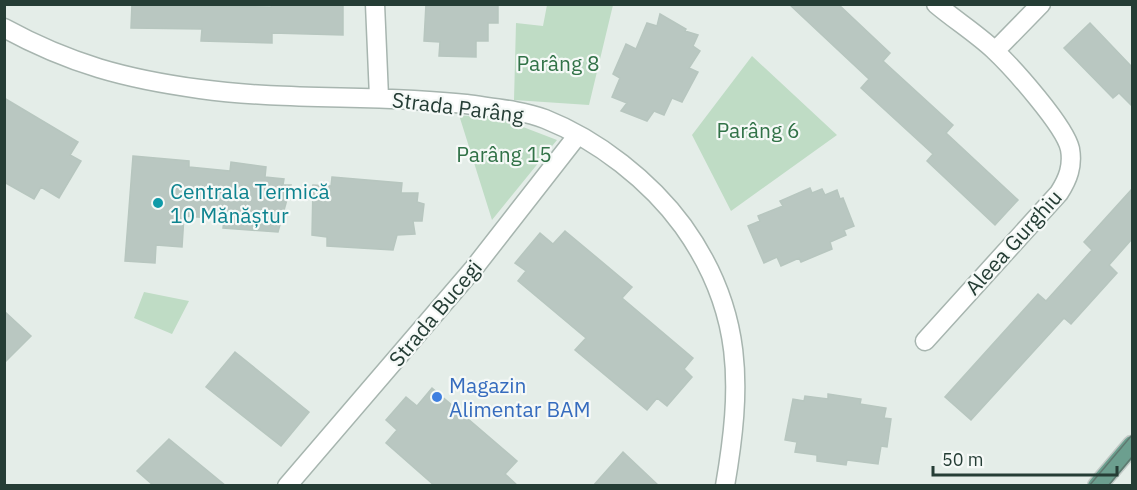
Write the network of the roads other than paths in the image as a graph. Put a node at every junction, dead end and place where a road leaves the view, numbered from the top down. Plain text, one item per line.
1 (375, 4) edge
2 (936, 4) edge
3 (1041, 4) edge
4 (4, 28) edge
5 (995, 51) junction
6 (380, 97) junction
7 (577, 136) junction
8 (925, 341) dead end
9 (1132, 445) edge
10 (287, 486) edge
11 (725, 486) edge
12 (1097, 486) edge

1 - 6 street
2 - 5 street, Aleea Gurghiu
3 - 5 street
4 - 6 street, Strada Parâng
5 - 8 street, Aleea Gurghiu
6 - 7 street, Strada Parâng
7 - 10 street, Strada Bucegi
7 - 11 street, Strada Parâng
9 - 12 main road

